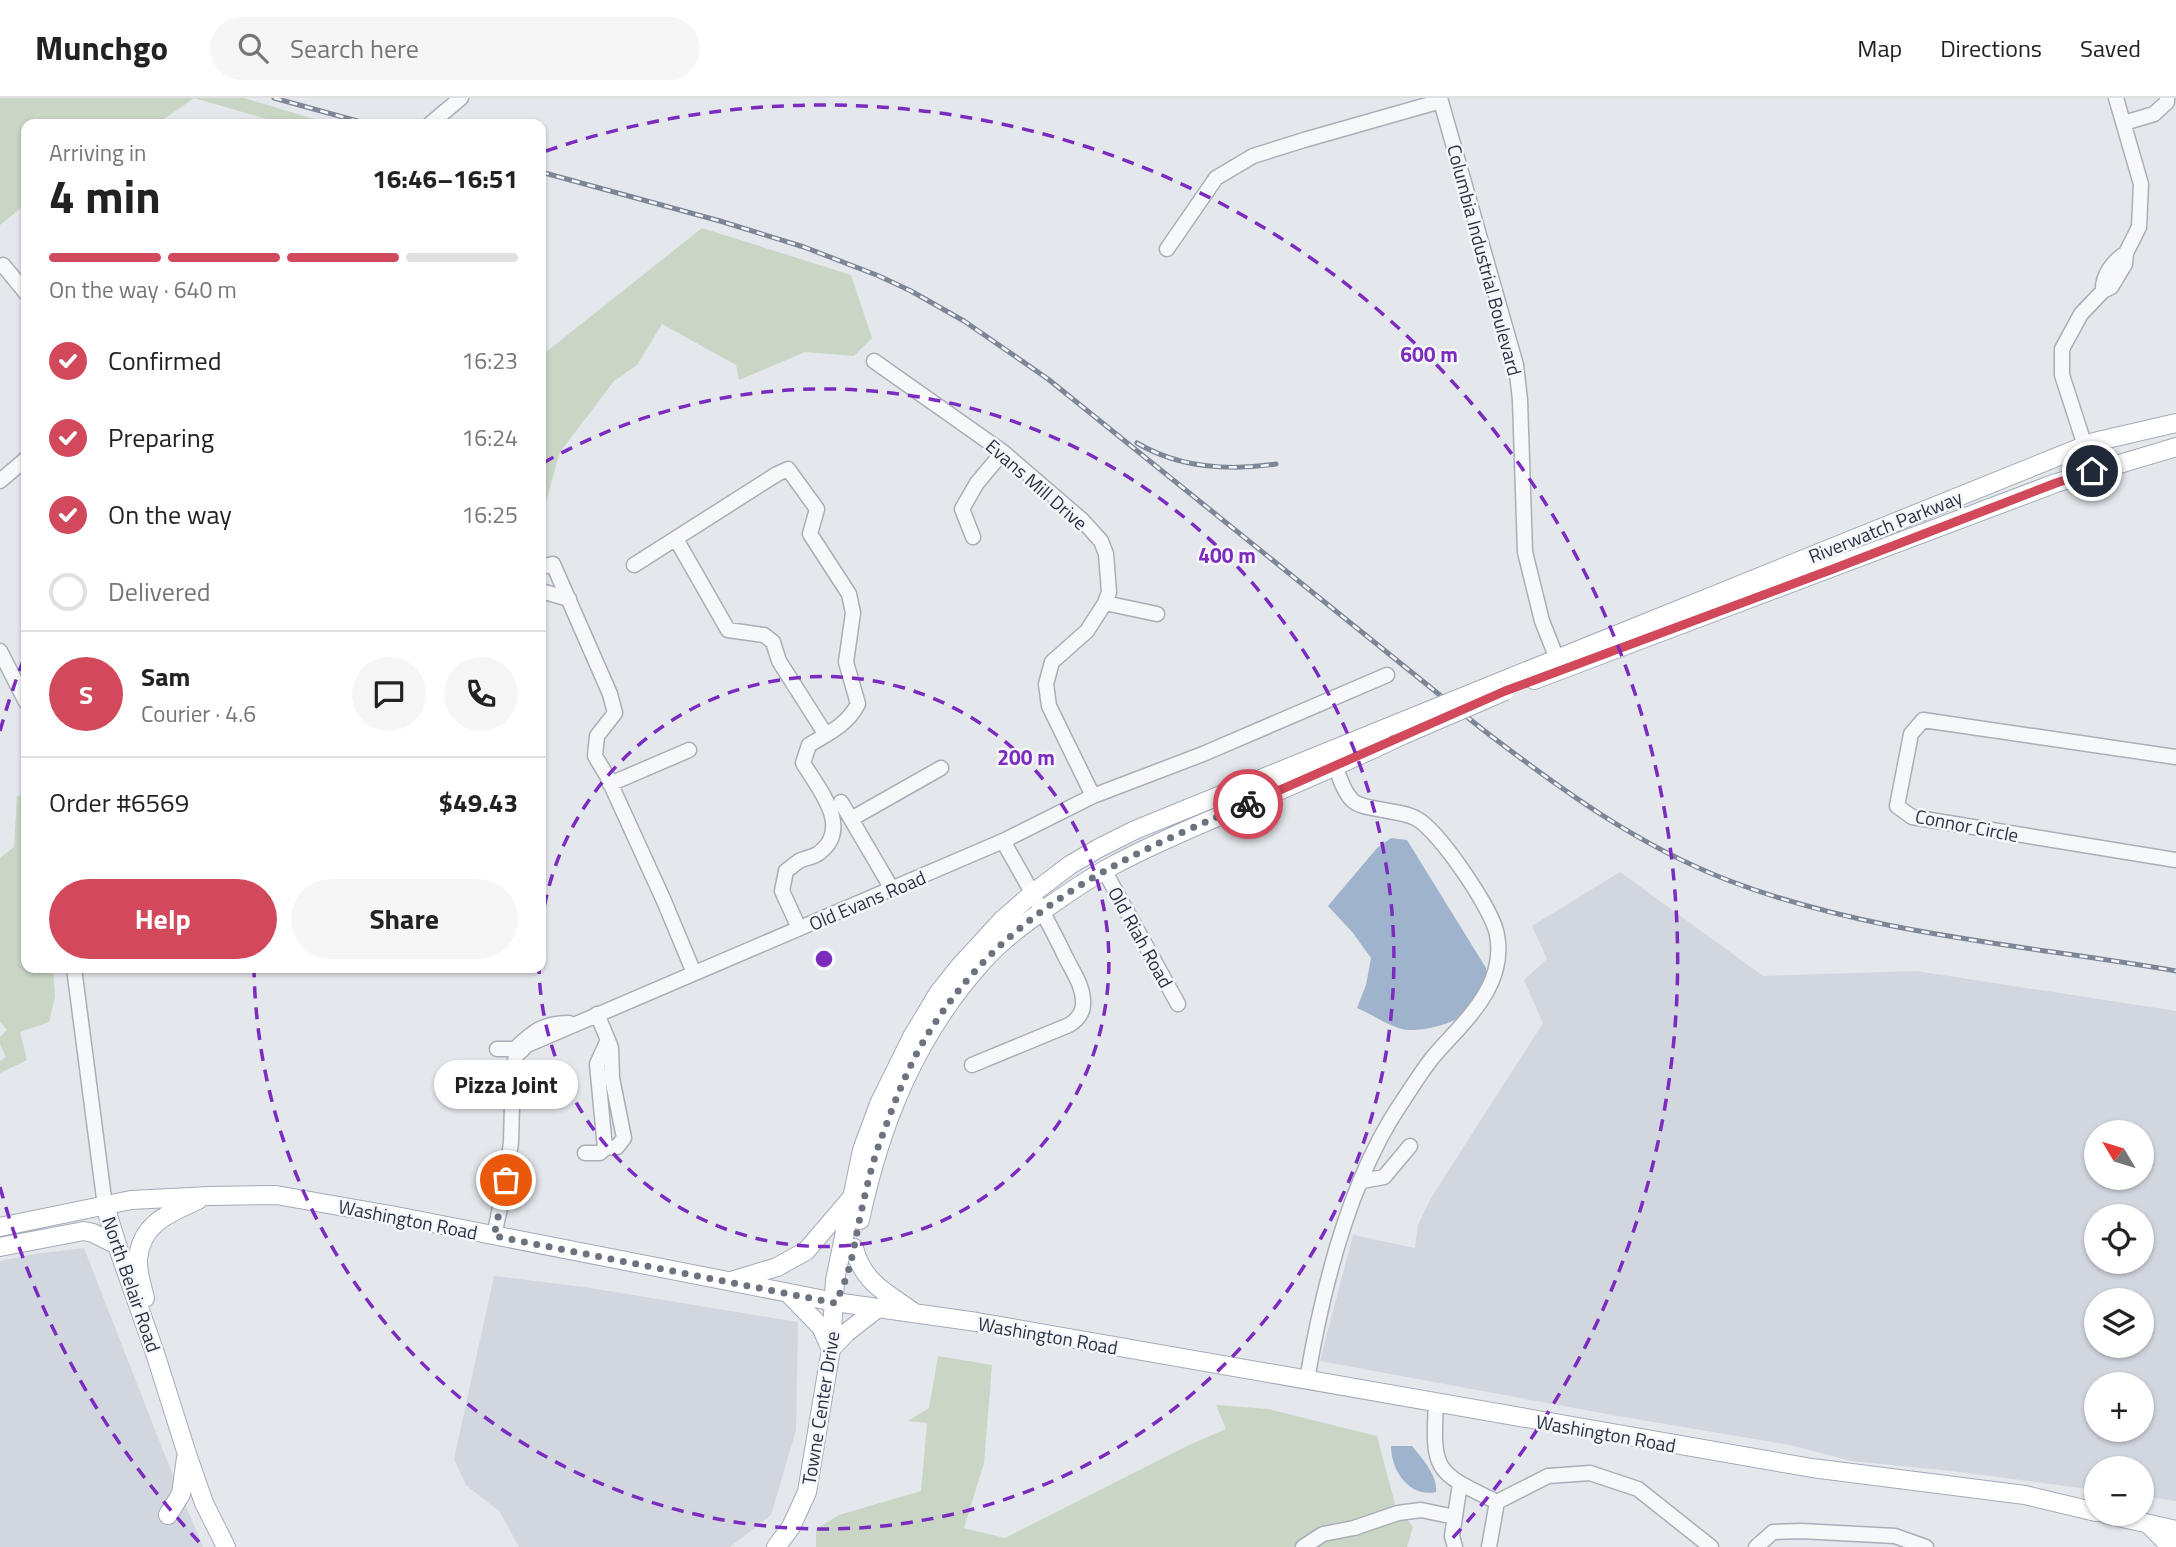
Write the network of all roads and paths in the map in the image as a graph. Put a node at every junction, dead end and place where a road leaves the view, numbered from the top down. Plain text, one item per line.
1 (461, 98) edge
2 (2116, 98) edge
3 (2167, 98) edge
4 (1441, 100) edge
5 (436, 119) edge
6 (2124, 124) junction
7 (1167, 249) dead end
8 (3, 265) dead end
9 (21, 287) edge
10 (874, 360) dead end
11 (2176, 423) edge
12 (2085, 446) junction
13 (2176, 447) edge
14 (1003, 452) junction
15 (21, 463) edge
16 (0, 481) edge
17 (973, 537) dead end
18 (676, 539) junction
19 (634, 565) dead end
20 (546, 566) edge
21 (546, 592) edge
22 (569, 599) junction
23 (1105, 603) junction
24 (1157, 614) dead end
25 (0, 651) edge
26 (1559, 664) junction
27 (1387, 675) dead end
28 (1498, 688) junction
29 (21, 692) edge
30 (826, 735) junction
31 (689, 750) dead end
32 (2176, 757) edge
33 (1336, 767) junction
34 (942, 768) dead end
35 (610, 784) junction
36 (1093, 796) junction
37 (841, 802) dead end
38 (851, 818) junction
39 (1003, 841) junction
40 (2176, 860) edge
41 (1104, 870) junction
42 (892, 889) junction
43 (1033, 893) junction
44 (1043, 911) junction
45 (800, 928) junction
46 (75, 973) edge
47 (694, 973) junction
48 (1178, 1004) dead end
49 (597, 1014) junction
50 (574, 1023) junction
51 (497, 1049) dead end
52 (972, 1065) dead end
53 (1410, 1146) dead end
54 (585, 1153) dead end
55 (1362, 1181) junction
56 (209, 1196) junction
57 (853, 1196) junction
58 (105, 1206) junction
59 (0, 1227) edge
60 (494, 1236) junction
61 (117, 1245) junction
62 (0, 1247) edge
63 (854, 1248) junction
64 (725, 1281) junction
65 (788, 1294) junction
66 (835, 1303) junction
67 (878, 1308) junction
68 (915, 1313) junction
69 (831, 1349) junction
70 (155, 1353) junction
71 (1307, 1380) junction
72 (1436, 1403) junction
73 (186, 1451) junction
74 (1460, 1484) junction
75 (1497, 1502) junction
76 (2084, 1509) edge
77 (168, 1515) dead end
78 (1455, 1517) junction
79 (2154, 1525) edge
80 (2149, 1526) edge
81 (2176, 1530) edge
82 (1897, 1541) edge
83 (226, 1547) edge
84 (776, 1547) edge
85 (1303, 1547) edge
86 (1455, 1547) edge
87 (1489, 1547) edge
88 (1711, 1547) edge
89 (1756, 1547) edge
90 (1926, 1547) edge
91 (2171, 1547) edge

1 - 5 street
2 - 6 street
3 - 6 street
4 - 7 street
4 - 26 street, Columbia Industrial Boulevard
6 - 12 street
8 - 9 street
10 - 14 street, Evans Mill Drive
11 - 12 main road, Riverwatch Parkway
12 - 26 main road, Riverwatch Parkway
13 - 26 main road, Riverwatch Parkway
14 - 17 street
14 - 23 street, Evans Mill Drive
15 - 16 street
18 - 19 street
18 - 30 street
18 - 30 street
20 - 22 street
21 - 22 street
22 - 35 street
23 - 24 street
23 - 36 street, Evans Mill Drive
25 - 29 street
26 - 28 main road, Riverwatch Parkway
27 - 36 street, Old Evans Road
28 - 33 main road, Riverwatch Parkway, bridge
28 - 43 main road, Riverwatch Parkway, bridge
30 - 45 street
31 - 35 street
32 - 40 street, Connor Circle
33 - 41 main road, Riverwatch Parkway
33 - 55 street
34 - 38 street
35 - 47 street
36 - 39 street, Old Evans Road
37 - 38 street
38 - 42 street
39 - 42 street, Old Evans Road
39 - 43 street
41 - 44 main road, Riverwatch Parkway
41 - 48 street, Old Riah Road
42 - 45 street, Old Evans Road
43 - 44 street
43 - 57 main road, Riverwatch Parkway
44 - 52 street
44 - 63 main road, Riverwatch Parkway
45 - 47 street, Old Evans Road
46 - 58 street, North Belair Road
47 - 49 street, Old Evans Road
49 - 50 street, Old Evans Road
49 - 54 street
50 - 51 street
50 - 60 street, Old Evans Road
53 - 55 street
55 - 71 street
56 - 58 main road, Washington Road
56 - 60 main road, Washington Road
56 - 70 main road
57 - 64 main road
57 - 66 main road, Riverwatch Parkway
58 - 59 main road, Washington Road
58 - 61 main road, North Belair Road
60 - 64 main road, Washington Road
61 - 62 main road
61 - 70 main road, North Belair Road
63 - 66 main road, Riverwatch Parkway
63 - 68 main road
64 - 65 main road, Washington Road
65 - 66 main road, Washington Road
65 - 69 main road
66 - 67 main road, Washington Road
66 - 69 main road, Towne Center Drive
67 - 68 main road, Washington Road
67 - 69 main road
68 - 71 main road, Washington Road
69 - 84 main road, Towne Center Drive
70 - 73 main road, North Belair Road
71 - 72 main road, Washington Road
72 - 74 street
72 - 76 main road, Washington Road
73 - 77 main road
73 - 83 main road, North Belair Road
74 - 75 street
74 - 78 street
75 - 87 street
75 - 88 street
78 - 85 street
78 - 86 street
79 - 81 main road
80 - 91 main road
82 - 89 street
82 - 90 street

